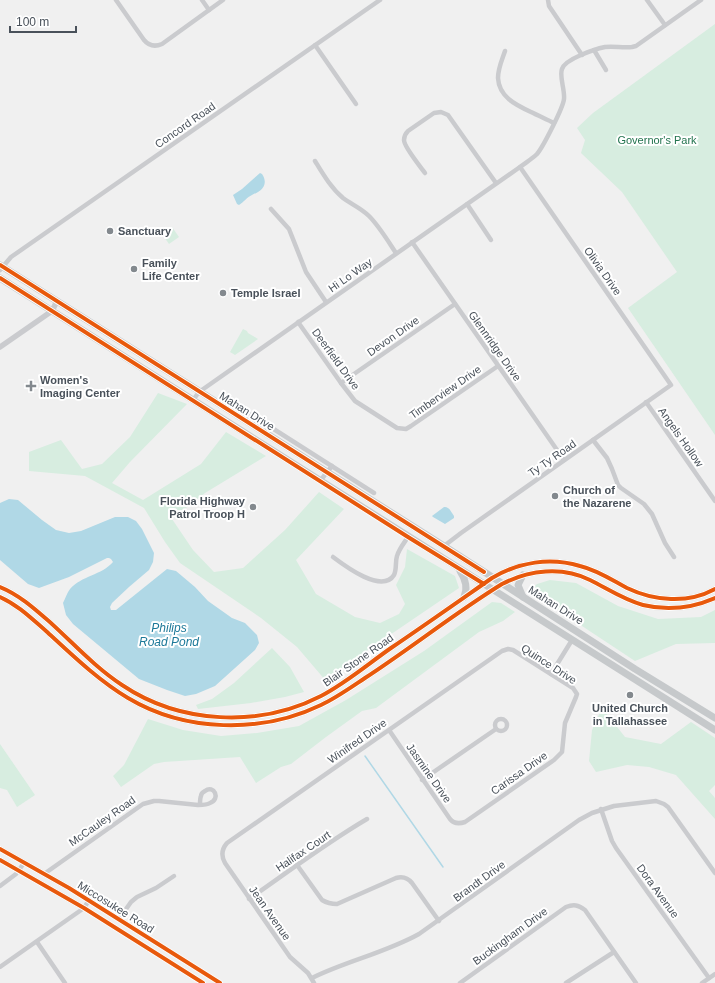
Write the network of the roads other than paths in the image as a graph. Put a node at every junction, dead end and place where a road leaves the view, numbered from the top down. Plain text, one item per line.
1 (116, 0) edge
2 (202, 0) edge
3 (223, 0) edge
4 (380, 0) edge
5 (548, 0) edge
6 (648, 0) edge
7 (701, 0) edge
8 (209, 10) junction
9 (665, 25) junction
10 (315, 45) junction
11 (594, 50) junction
12 (505, 51) dead end
13 (582, 55) junction
14 (606, 70) dead end
15 (356, 104) dead end
16 (554, 123) junction
17 (315, 161) dead end
18 (520, 167) junction
19 (425, 173) dead end
20 (496, 183) junction
21 (467, 204) junction
22 (271, 209) dead end
23 (491, 240) dead end
24 (412, 242) junction
25 (396, 253) junction
26 (1, 267) edge
27 (0, 278) edge
28 (57, 301) junction
29 (326, 302) junction
30 (455, 304) junction
31 (52, 311) junction
32 (298, 322) junction
33 (126, 346) junction
34 (0, 348) edge
35 (122, 355) junction
36 (498, 366) junction
37 (341, 383) junction
38 (671, 385) joint
39 (199, 392) junction
40 (193, 400) junction
41 (646, 402) junction
42 (247, 412) dead end
43 (401, 429) joint
44 (594, 440) junction
45 (287, 442) junction
46 (280, 455) junction
47 (564, 460) junction
48 (329, 469) junction
49 (320, 481) junction
50 (374, 493) dead end
51 (715, 501) edge
52 (408, 537) junction
53 (444, 546) junction
54 (333, 557) dead end
55 (674, 557) dead end
56 (565, 562) junction
57 (458, 568) junction
58 (559, 572) junction
59 (523, 575) junction
60 (492, 578) junction
61 (484, 584) junction
62 (502, 584) junction
63 (0, 587) edge
64 (715, 588) edge
65 (492, 590) junction
66 (645, 595) junction
67 (0, 597) edge
68 (464, 597) junction
69 (523, 597) junction
70 (715, 598) edge
71 (643, 605) junction
72 (572, 640) junction
73 (508, 649) joint
74 (550, 674) junction
75 (576, 697) joint
76 (684, 699) junction
77 (679, 707) junction
78 (715, 718) edge
79 (496, 729) dead end
80 (388, 730) junction
81 (715, 730) edge
82 (422, 780) junction
83 (200, 805) dead end
84 (601, 809) junction
85 (367, 819) dead end
86 (456, 824) joint
87 (0, 849) edge
88 (222, 853) joint
89 (0, 860) edge
90 (24, 863) junction
91 (297, 865) junction
92 (19, 871) junction
93 (715, 873) edge
94 (44, 874) junction
95 (174, 876) dead end
96 (0, 886) edge
97 (249, 899) junction
98 (89, 900) junction
99 (84, 908) junction
100 (119, 918) junction
101 (439, 921) junction
102 (37, 942) junction
103 (614, 952) junction
104 (0, 967) edge
105 (715, 974) edge
106 (709, 978) junction
107 (313, 981) edge
108 (66, 983) edge
109 (203, 983) edge
110 (220, 983) edge
111 (460, 983) edge
112 (566, 983) edge
113 (636, 983) edge
114 (702, 983) edge

1 - 8 street
2 - 8 street
3 - 8 street
4 - 10 street, Concord Road
5 - 13 street
6 - 9 street
7 - 9 street
9 - 11 street
10 - 15 street
10 - 26 street, Concord Road
11 - 13 street
11 - 14 street
12 - 16 street
13 - 16 street, Hi Lo Way
16 - 18 street, Hi Lo Way
17 - 25 street
18 - 20 street, Hi Lo Way
18 - 38 street, Olivia Drive
19 - 20 street
20 - 21 street, Hi Lo Way
21 - 23 street
21 - 24 street, Hi Lo Way
22 - 29 street
24 - 25 street, Hi Lo Way
24 - 30 street, Glennridge Drive
25 - 29 street, Hi Lo Way
26 - 28 main road, Mahan Drive
27 - 31 main road, Mahan Drive
28 - 31 street
28 - 33 main road, Mahan Drive
29 - 32 street, Hi Lo Way
30 - 36 street, Glennridge Drive
30 - 37 street, Devon Drive
31 - 34 street
31 - 35 main road, Mahan Drive
32 - 37 street, Deerfield Drive
32 - 39 street, Hi Lo Way
33 - 35 main road
33 - 39 main road, Mahan Drive
35 - 40 main road, Mahan Drive
36 - 43 street, Timberview Drive
36 - 47 street, Glennridge Drive
37 - 43 street, Deerfield Drive
38 - 41 street, Ty Ty Road
39 - 40 street, Hi Lo Way
39 - 45 main road, Mahan Drive
40 - 46 main road, Mahan Drive
41 - 44 street, Ty Ty Road
41 - 51 street, Angels Hollow
42 - 45 street
44 - 47 street, Ty Ty Road
44 - 55 street
45 - 46 street
45 - 48 main road, Mahan Drive
46 - 49 main road, Mahan Drive
47 - 53 street, Ty Ty Road
48 - 49 street
48 - 50 street
48 - 53 main road, Mahan Drive
49 - 52 main road, Mahan Drive
52 - 54 street
52 - 57 main road, Mahan Drive
53 - 60 main road, Mahan Drive
56 - 58 main road
56 - 60 main road, Blair Stone Road
56 - 66 main road, Blair Stone Road
57 - 61 main road, Mahan Drive
57 - 68 main road
58 - 59 main road, Blair Stone Road
58 - 71 main road, Blair Stone Road
59 - 62 main road, Blair Stone Road
59 - 69 main road
60 - 61 main road, Blair Stone Road
60 - 62 main road, Mahan Drive
61 - 65 main road, Mahan Drive
61 - 68 main road, Blair Stone Road
62 - 65 main road, Blair Stone Road
62 - 69 main road, Mahan Drive
63 - 68 main road, Blair Stone Road
64 - 66 main road, Blair Stone Road
65 - 67 main road, Blair Stone Road
65 - 72 main road, Mahan Drive
66 - 71 main road
69 - 76 main road, Mahan Drive
70 - 71 main road, Blair Stone Road
72 - 74 street
72 - 77 main road, Mahan Drive
73 - 74 street, Quince Drive
73 - 80 street, Winifred Drive
74 - 75 street, Quince Drive
75 - 86 street, Carissa Drive
76 - 77 main road
76 - 78 main road, Mahan Drive
77 - 81 main road, Mahan Drive
79 - 82 street
80 - 82 street, Jasmine Drive
80 - 88 street, Winifred Drive
82 - 86 street, Jasmine Drive
83 - 94 street, McCauley Road
84 - 93 street, Brandt Drive
84 - 101 street, Brandt Drive
84 - 106 street, Dora Avenue
85 - 91 street, Halifax Court
87 - 90 street, Miccosukee Road
88 - 97 street, Jean Avenue
89 - 92 street, Miccosukee Road
90 - 92 street
90 - 94 street, Miccosukee Road
91 - 97 street, Halifax Court
91 - 101 street
92 - 96 street
92 - 99 street, Miccosukee Road
94 - 98 street, Miccosukee Road
95 - 100 street
97 - 107 street, Jean Avenue
98 - 99 street
98 - 100 street, Miccosukee Road
99 - 102 street
99 - 109 street, Miccosukee Road
100 - 110 street, Miccosukee Road
101 - 107 street, Brandt Drive
102 - 104 street
102 - 108 street
103 - 111 street, Buckingham Drive
103 - 112 street
103 - 113 street
105 - 106 street
106 - 114 street

